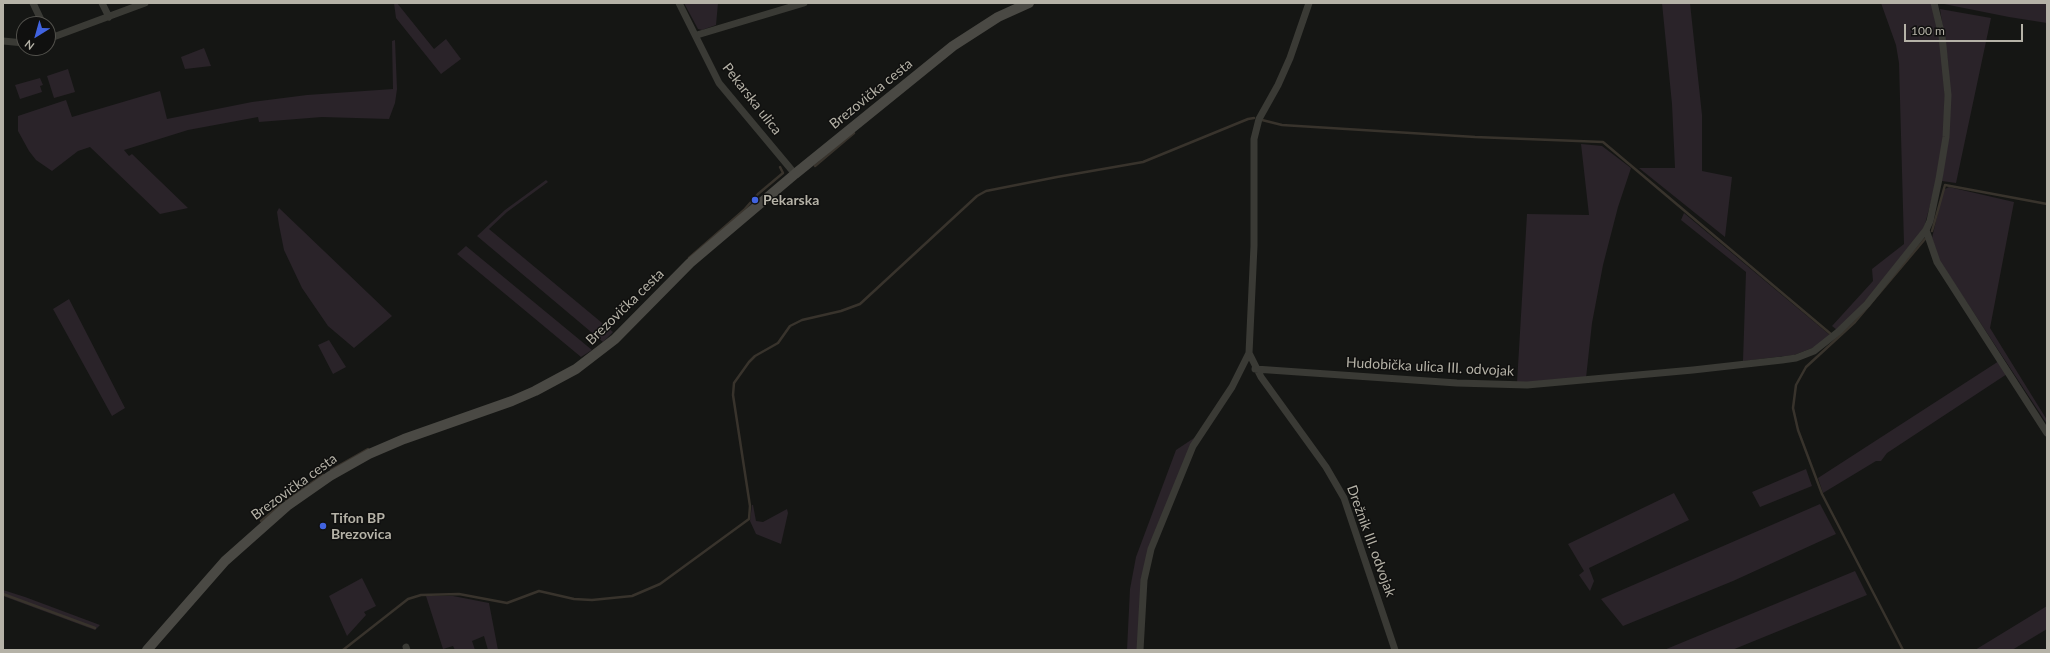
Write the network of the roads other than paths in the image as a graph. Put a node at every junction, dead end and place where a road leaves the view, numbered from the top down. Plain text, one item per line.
1 (33, 3) edge
2 (102, 3) edge
3 (679, 3) edge
4 (804, 3) edge
5 (1029, 3) edge
6 (1309, 3) edge
7 (1934, 3) edge
8 (142, 4) edge
9 (39, 16) edge
10 (109, 17) junction
11 (56, 36) edge
12 (697, 36) junction
13 (3, 41) edge
14 (16, 42) edge
15 (795, 174) junction
16 (1926, 230) junction
17 (1249, 353) junction
18 (1255, 369) junction
19 (2045, 427) edge
20 (2047, 433) edge
21 (147, 650) edge
22 (1140, 650) edge
23 (1395, 650) edge

1 - 9 street
2 - 10 street
3 - 12 street, Pekarska ulica
4 - 12 street
5 - 15 main road, Brezovička cesta
6 - 17 street
7 - 16 street
8 - 10 street
10 - 11 street
12 - 15 street, Pekarska ulica
13 - 14 street
15 - 21 main road, Brezovička cesta
16 - 18 street, Hudobička ulica III. odvojak
16 - 19 street
17 - 18 street
17 - 22 street
18 - 23 street, Drežnik III. odvojak
19 - 20 street

